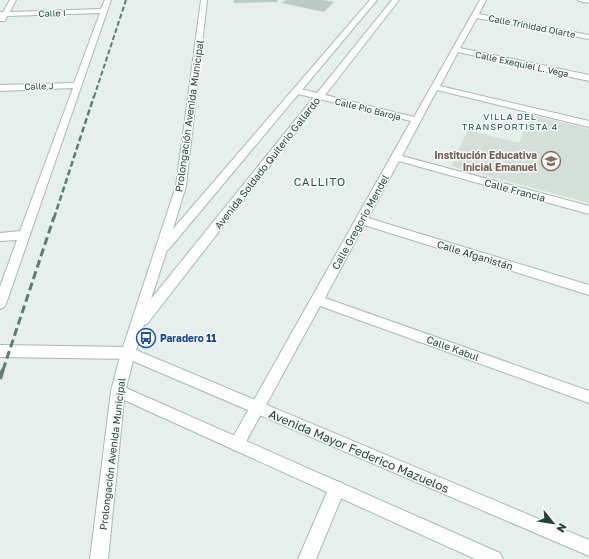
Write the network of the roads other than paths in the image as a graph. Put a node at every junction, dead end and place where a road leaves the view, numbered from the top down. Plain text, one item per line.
1 (13, 0) edge
2 (108, 0) edge
3 (204, 0) edge
4 (374, 0) edge
5 (396, 0) edge
6 (483, 0) edge
7 (581, 0) edge
8 (589, 1) edge
9 (104, 12) junction
10 (2, 14) edge
11 (474, 15) junction
12 (0, 22) edge
13 (589, 37) edge
14 (455, 49) junction
15 (589, 78) edge
16 (78, 85) junction
17 (0, 88) edge
18 (434, 88) junction
19 (297, 91) junction
20 (320, 96) junction
21 (416, 120) junction
22 (589, 124) edge
23 (396, 157) junction
24 (589, 210) edge
25 (360, 220) junction
26 (24, 235) junction
27 (0, 237) edge
28 (162, 250) junction
29 (589, 290) edge
30 (317, 300) junction
31 (0, 304) edge
32 (137, 326) junction
33 (0, 351) edge
34 (128, 353) junction
35 (118, 391) junction
36 (589, 397) edge
37 (257, 408) junction
38 (237, 444) junction
39 (337, 489) junction
40 (589, 548) edge
41 (472, 554) edge
42 (99, 559) edge
43 (307, 559) edge
44 (494, 559) edge

1 - 10 street
2 - 9 street
3 - 28 street, Prolongación Avenida Municipal
4 - 19 street, Avenida Soldado Quiterio Gallardo
5 - 20 street, Avenida Soldado Quiterio Gallardo
6 - 11 street, Calle Gregorio Mendel
7 - 8 street
9 - 10 street, Calle I
9 - 16 street
10 - 12 street
11 - 13 street, Calle Trinidad Olarte
11 - 14 street, Calle Gregorio Mendel
14 - 15 street, Calle Exequiel L. Vega
14 - 18 street, Calle Gregorio Mendel
16 - 17 street, Calle J
16 - 26 street
18 - 21 street, Calle Gregorio Mendel
18 - 22 street
19 - 20 street, Calle Pio Baroja
19 - 28 street, Avenida Soldado Quiterio Gallardo
20 - 21 street, Calle Pio Baroja
20 - 32 street, Avenida Soldado Quiterio Gallardo
21 - 23 street, Calle Gregorio Mendel
23 - 24 street, Calle Francia
23 - 25 street, Calle Gregorio Mendel
25 - 29 street, Calle Afganistán
25 - 30 street, Calle Gregorio Mendel
26 - 27 street
26 - 31 street
28 - 32 street, Prolongación Avenida Municipal
30 - 36 street, Calle Kabul
30 - 37 street, Calle Gregorio Mendel
32 - 34 street, Prolongación Avenida Municipal
33 - 34 street
34 - 35 street, Prolongación Avenida Municipal
34 - 37 street, Avenida Mayor Federico Mazuelos
35 - 38 street
35 - 42 street, Prolongación Avenida Municipal
37 - 38 street, Calle Gregorio Mendel
37 - 40 street, Avenida Mayor Federico Mazuelos
38 - 39 street
39 - 41 street
39 - 43 street
41 - 44 street

